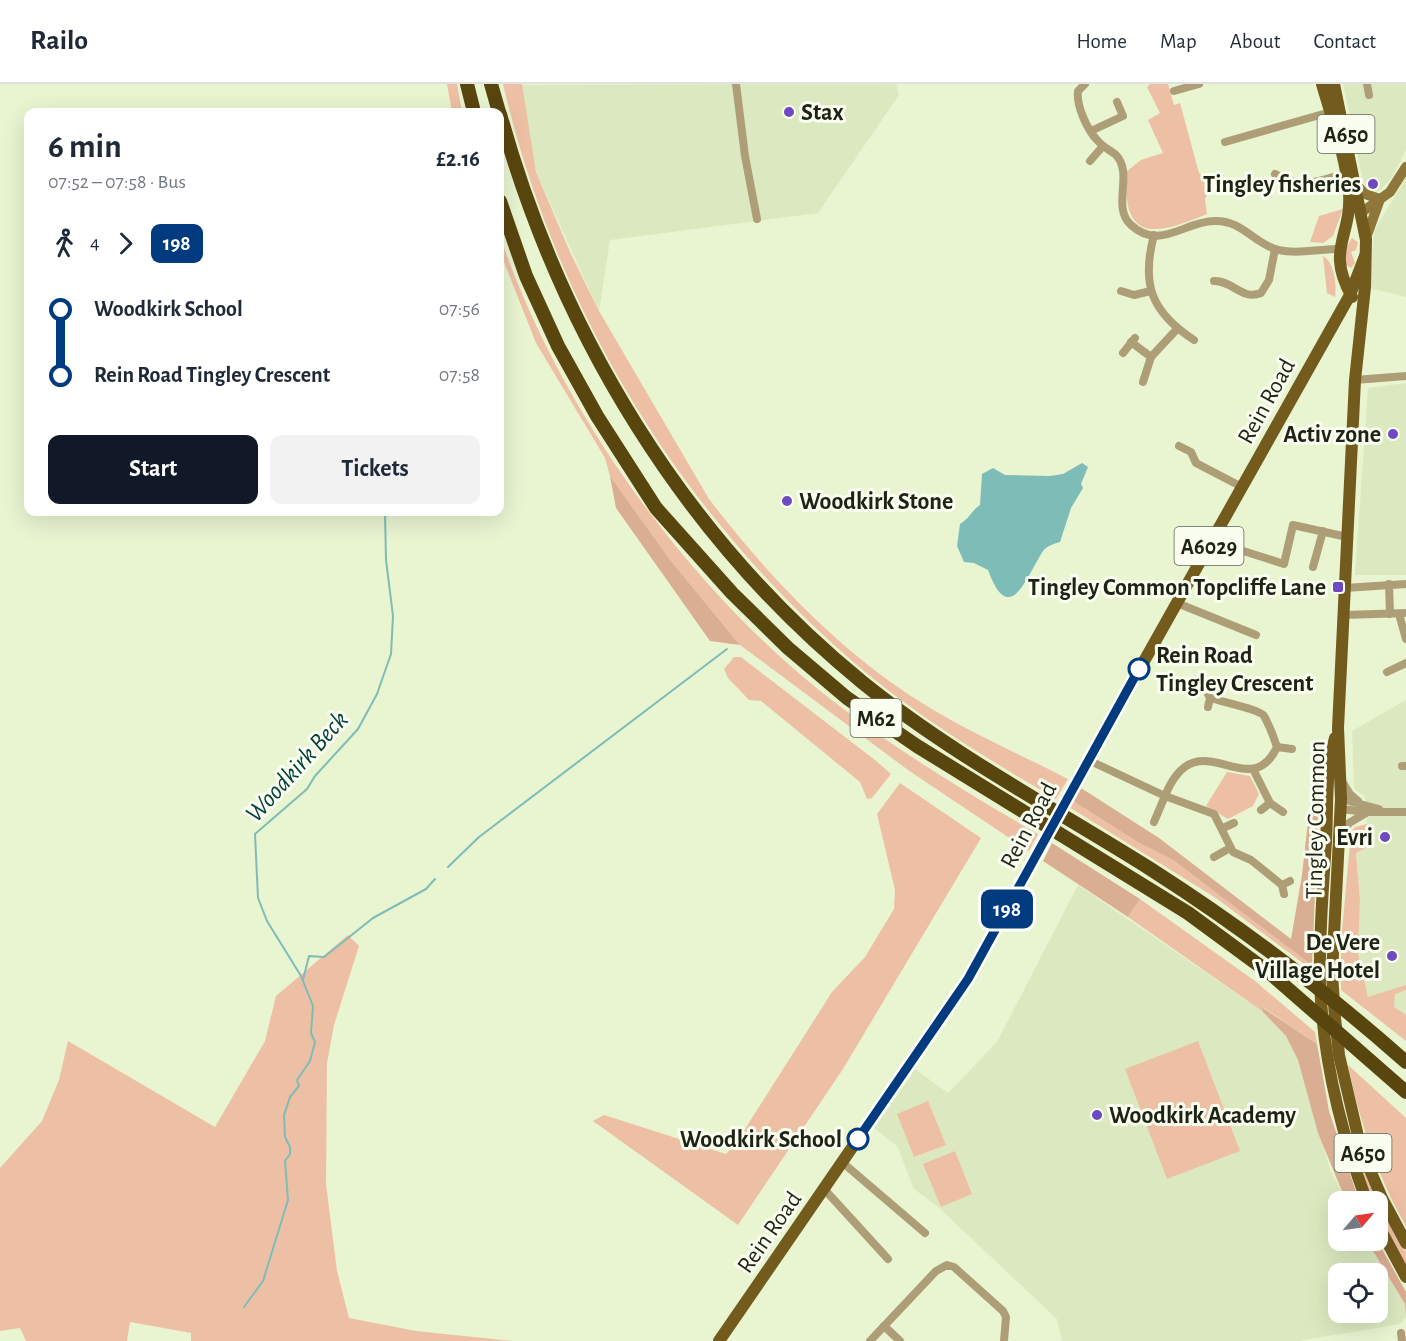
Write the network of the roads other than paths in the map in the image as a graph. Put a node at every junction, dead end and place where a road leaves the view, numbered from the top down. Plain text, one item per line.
1 (467, 84) edge
2 (491, 84) edge
3 (736, 84) edge
4 (1085, 84) edge
5 (1198, 84) edge
6 (1322, 84) edge
7 (1334, 84) edge
8 (1367, 84) edge
9 (1174, 92) dead end
10 (1369, 95) dead end
11 (1117, 102) dead end
12 (473, 108) edge
13 (498, 108) edge
14 (1335, 110) junction
15 (504, 130) edge
16 (1091, 131) junction
17 (1225, 142) dead end
18 (1103, 146) junction
19 (1090, 161) dead end
20 (1406, 166) edge
21 (1349, 171) junction
22 (1275, 174) dead end
23 (1356, 184) junction
24 (1380, 199) junction
25 (1362, 212) junction
26 (504, 213) edge
27 (757, 219) dead end
28 (1154, 235) junction
29 (1343, 235) junction
30 (1366, 240) junction
31 (1275, 249) junction
32 (1339, 249) junction
33 (1365, 256) junction
34 (1340, 269) junction
35 (1358, 271) junction
36 (1214, 281) dead end
37 (1121, 291) dead end
38 (1151, 291) junction
39 (1350, 295) junction
40 (1342, 308) junction
41 (1361, 310) junction
42 (1177, 329) junction
43 (1194, 340) dead end
44 (1123, 353) dead end
45 (1151, 357) junction
46 (1406, 376) edge
47 (1355, 380) junction
48 (1143, 382) dead end
49 (1179, 446) dead end
50 (1242, 487) junction
51 (1323, 531) junction
52 (1347, 537) junction
53 (1212, 541) junction
54 (1313, 567) dead end
55 (1389, 584) junction
56 (1406, 584) edge
57 (1345, 588) junction
58 (1177, 603) junction
59 (1390, 614) junction
60 (1402, 614) edge
61 (1344, 615) junction
62 (1256, 635) dead end
63 (1406, 639) edge
64 (1406, 663) edge
65 (1387, 672) dead end
66 (1206, 690) dead end
67 (1210, 698) junction
68 (1208, 707) dead end
69 (1338, 728) junction
70 (1277, 747) junction
71 (1292, 749) dead end
72 (1088, 760) junction
73 (1253, 769) junction
74 (1341, 780) junction
75 (1164, 796) junction
76 (1270, 803) junction
77 (1336, 803) junction
78 (1365, 808) junction
79 (1261, 810) dead end
80 (1283, 812) dead end
81 (1406, 812) edge
82 (1154, 822) dead end
83 (1234, 823) dead end
84 (1223, 828) junction
85 (1332, 841) junction
86 (1230, 848) junction
87 (1214, 857) dead end
88 (1290, 881) dead end
89 (1282, 885) junction
90 (1284, 894) dead end
91 (1333, 1056) junction
92 (1406, 1062) edge
93 (1381, 1068) junction
94 (1406, 1092) edge
95 (1406, 1098) edge
96 (842, 1162) junction
97 (825, 1190) junction
98 (1363, 1191) edge
99 (912, 1235) dead end
100 (1388, 1243) edge
101 (1406, 1243) edge
102 (888, 1259) dead end
103 (1406, 1277) edge
104 (884, 1326) junction
105 (718, 1341) edge
106 (870, 1341) edge
107 (900, 1341) edge
108 (1004, 1341) edge

1 - 12 highway
2 - 13 highway, M62
3 - 27 street
4 - 16 street
5 - 9 street
6 - 14 main road, A650
7 - 14 main road, A650
8 - 10 street
11 - 16 street
14 - 17 street
14 - 21 main road, A650
15 - 92 highway, M62
16 - 18 street
18 - 19 street
18 - 28 street
20 - 24 main road
21 - 22 street
21 - 23 main road, A650
21 - 29 main road, A650
23 - 24 main road
23 - 25 main road, A650
24 - 25 main road
24 - 30 main road
25 - 29 main road
25 - 30 main road, A650
26 - 93 highway, M62
28 - 31 street
28 - 38 street
29 - 30 main road
29 - 32 main road, A650
30 - 33 main road, A650
31 - 32 street
31 - 36 street
32 - 34 main road, A650
33 - 35 main road
33 - 41 main road, Tingley Common / A650
34 - 35 main road
34 - 39 main road, A650
34 - 40 main road
35 - 39 main road, Rein Road
37 - 38 street
38 - 42 street
39 - 40 main road, Rein Road / A6029
39 - 41 main road, A650
40 - 50 main road, Rein Road / A6029
41 - 47 main road, Tingley Common / A650
42 - 43 street
42 - 45 street
44 - 45 street
45 - 48 street
46 - 47 street
47 - 52 main road, Tingley Common / A650
49 - 50 street
50 - 53 main road, Rein Road / A6029
51 - 52 street
51 - 53 street
51 - 54 street
52 - 57 main road, Tingley Common / A650
53 - 58 main road, Rein Road / A6029
55 - 56 street
55 - 57 street
55 - 59 street
57 - 61 main road, Tingley Common / A650
58 - 62 street
58 - 72 main road, Rein Road / A6029
59 - 60 street
59 - 61 street
60 - 63 street
61 - 69 main road, Tingley Common / A650
64 - 65 street
66 - 67 street
67 - 68 street
67 - 70 street
69 - 74 main road, Tingley Common / A650
69 - 77 main road, Tingley Common / A650
70 - 71 street
70 - 73 street
72 - 75 street
72 - 96 main road, Rein Road / A6029
73 - 75 street
73 - 76 street
74 - 77 main road, Tingley Common / A650
74 - 78 street
75 - 82 street
75 - 84 street
76 - 79 street
76 - 80 street
77 - 78 street
77 - 85 main road, Tingley Common / A650
77 - 85 main road, Tingley Common / A650
78 - 81 street
78 - 85 street
83 - 84 street
84 - 86 street
85 - 91 main road, Tingley Common / A650
85 - 91 main road, Tingley Common / A650
86 - 87 street
86 - 89 street
88 - 89 street
89 - 90 street
91 - 98 main road, A650
91 - 101 main road, A650
93 - 94 highway, M62
93 - 95 highway, M62
96 - 97 main road, Rein Road / A6029
96 - 99 street
97 - 102 street
97 - 105 main road, Rein Road / A6029
100 - 103 main road
104 - 106 street
104 - 107 street
104 - 108 street

